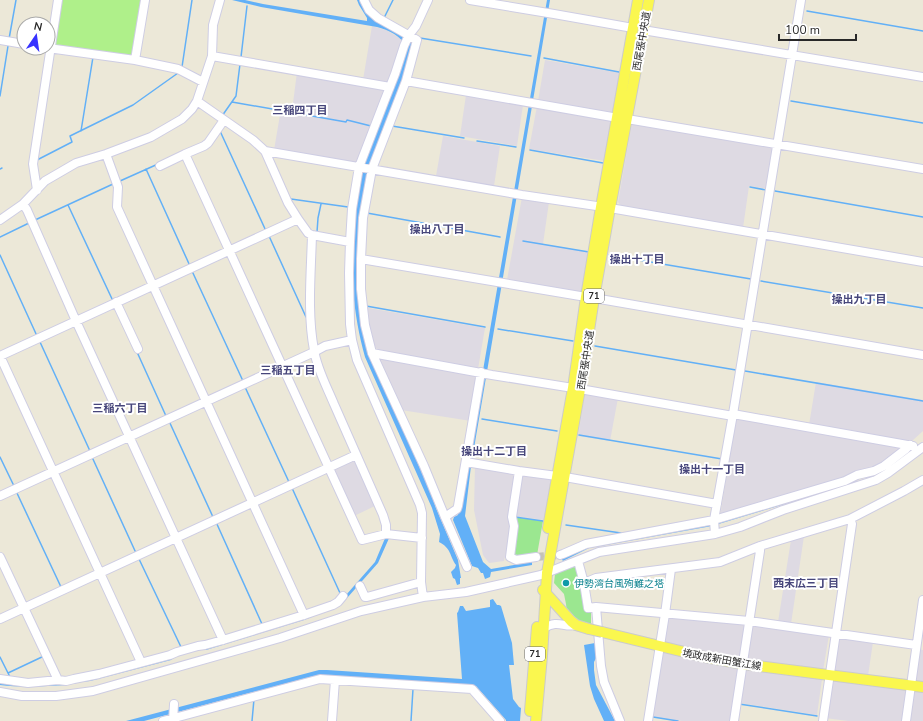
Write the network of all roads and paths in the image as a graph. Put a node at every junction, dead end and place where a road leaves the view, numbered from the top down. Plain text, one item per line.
1 (58, 0) edge
2 (145, 0) edge
3 (220, 0) edge
4 (364, 0) edge
5 (428, 0) edge
6 (470, 0) edge
7 (638, 0) edge
8 (649, 0) edge
9 (801, 0) edge
10 (55, 16) edge
11 (638, 29) junction
12 (409, 36) junction
13 (0, 40) edge
14 (16, 43) edge
15 (56, 49) edge
16 (792, 55) junction
17 (48, 56) edge
18 (212, 56) junction
19 (135, 60) junction
20 (923, 77) edge
21 (406, 81) junction
22 (204, 82) junction
23 (390, 87) junction
24 (197, 101) junction
25 (622, 118) junction
26 (224, 120) junction
27 (777, 145) junction
28 (265, 151) junction
29 (106, 154) junction
30 (185, 154) junction
31 (160, 166) dead end
32 (361, 167) junction
33 (372, 168) junction
34 (923, 169) edge
35 (37, 190) junction
36 (23, 204) junction
37 (605, 207) junction
38 (298, 219) junction
39 (0, 220) edge
40 (762, 234) junction
41 (312, 235) junction
42 (350, 242) junction
43 (229, 250) junction
44 (361, 259) junction
45 (923, 262) edge
46 (153, 285) junction
47 (590, 298) junction
48 (116, 302) junction
49 (76, 321) junction
50 (748, 325) junction
51 (352, 340) junction
52 (138, 349) dead end
53 (314, 352) junction
54 (372, 353) junction
55 (923, 355) edge
56 (0, 356) edge
57 (283, 365) junction
58 (481, 372) junction
59 (577, 389) junction
60 (206, 401) junction
61 (733, 415) junction
62 (130, 436) junction
63 (918, 447) edge
64 (356, 455) junction
65 (469, 463) junction
66 (329, 467) junction
67 (53, 471) junction
68 (519, 471) junction
69 (561, 477) junction
70 (868, 477) junction
71 (923, 480) edge
72 (0, 496) edge
73 (252, 502) junction
74 (717, 504) junction
75 (445, 517) junction
76 (851, 521) junction
77 (714, 527) junction
78 (386, 534) junction
79 (176, 538) junction
80 (422, 538) junction
81 (760, 549) junction
82 (560, 555) tunnel mouth
83 (0, 557) edge
84 (536, 558) tunnel mouth
85 (578, 561) junction
86 (467, 567) dead end
87 (671, 571) junction
88 (100, 573) junction
89 (544, 574) junction
90 (421, 582) junction
91 (584, 583) junction
92 (360, 586) dead end
93 (543, 590) junction
94 (343, 596) dead end
95 (424, 597) junction
96 (923, 600) edge
97 (592, 607) junction
98 (24, 608) junction
99 (665, 614) junction
100 (304, 615) junction
101 (0, 619) edge
102 (749, 621) junction
103 (576, 625) junction
104 (544, 628) junction
105 (836, 633) junction
106 (223, 640) junction
107 (916, 646) junction
108 (660, 647) junction
109 (141, 662) junction
110 (743, 664) junction
111 (829, 675) junction
112 (0, 679) edge
113 (58, 680) junction
114 (335, 680) junction
115 (911, 685) junction
116 (923, 687) edge
117 (0, 692) edge
118 (174, 704) dead end
119 (173, 720) edge
120 (163, 721) edge
121 (332, 721) edge
122 (500, 721) edge
123 (530, 721) edge
124 (536, 721) edge
125 (620, 721) edge
126 (648, 721) edge
127 (734, 721) edge
128 (822, 721) edge
129 (906, 721) edge

1 - 10 street
2 - 19 street
3 - 18 street
4 - 12 street
5 - 12 street
6 - 11 street
7 - 11 main road, 西尾張中央道 / 71
8 - 11 main road, 西尾張中央道 / 71
9 - 16 street
11 - 16 street
11 - 25 main road, 西尾張中央道 / 71
12 - 21 street
12 - 23 street
13 - 14 street
15 - 19 street
16 - 20 street
16 - 27 street
17 - 35 street
18 - 22 street
18 - 23 street
19 - 22 street
21 - 25 street
21 - 33 street
22 - 24 street
23 - 32 street
24 - 26 street
24 - 29 street
25 - 27 street
25 - 37 main road, 西尾張中央道 / 71
26 - 28 street
26 - 30 street
27 - 34 street
27 - 40 street
28 - 32 street
28 - 38 street
29 - 35 street
29 - 46 street
30 - 31 street
30 - 43 street
32 - 33 street
32 - 42 street
33 - 37 street
33 - 44 street
35 - 36 street
36 - 39 street
36 - 49 street
37 - 40 street
37 - 47 main road, 西尾張中央道 / 71
38 - 41 street
38 - 43 street
40 - 45 street
40 - 50 street
41 - 42 street
41 - 53 street
42 - 51 street
43 - 46 street
43 - 57 street
44 - 47 street
44 - 54 street
46 - 48 street
46 - 60 street
47 - 50 street
47 - 59 main road, 西尾張中央道 / 71
48 - 49 street
48 - 52 street
49 - 56 street
49 - 62 street
50 - 55 street
50 - 61 street
51 - 53 street
51 - 80 street
53 - 57 street
53 - 64 street
54 - 58 street
54 - 75 street
56 - 67 street
57 - 60 street
57 - 66 street
58 - 59 street
58 - 65 street
59 - 61 street
59 - 69 main road, 西尾張中央道 / 71
60 - 62 street
60 - 73 street
61 - 63 street
61 - 74 street
62 - 67 street
62 - 79 street
63 - 70 street
63 - 70 street
64 - 66 street
64 - 78 street
65 - 68 street
65 - 75 street
66 - 73 street
66 - 78 street
67 - 72 street
67 - 88 street
68 - 69 street
68 - 84 street
69 - 74 street
69 - 89 main road, 西尾張中央道 / 71
70 - 77 street
70 - 77 street
71 - 76 street
73 - 79 street
73 - 100 street
74 - 77 street
75 - 86 street
76 - 81 street
76 - 105 street
77 - 82 street
77 - 85 street
78 - 80 street
79 - 88 street
79 - 106 street
80 - 90 street
81 - 87 street
81 - 102 street
83 - 98 street
85 - 89 street
85 - 91 street
87 - 91 street
87 - 99 street
88 - 98 street
88 - 109 street
89 - 93 main road, 西尾張中央道 / 71
89 - 95 street
90 - 92 street
90 - 95 street
91 - 97 street
93 - 103 main road, 境政成新田蟹江線
93 - 104 main road, 西尾張中央道 / 71
93 - 123 main road, 西尾張中央道 / 71
94 - 100 street
95 - 117 street
96 - 107 street
97 - 99 street
97 - 125 street
98 - 101 street
98 - 113 street
99 - 102 street
99 - 108 street
100 - 106 street
102 - 105 street
102 - 110 street
103 - 104 street
103 - 108 main road, 境政成新田蟹江線, bridge
104 - 124 main road, 西尾張中央道 / 71
105 - 107 street
105 - 111 street
106 - 109 street
107 - 115 street
108 - 110 main road, 境政成新田蟹江線
108 - 126 street
109 - 113 street
110 - 111 main road, 境政成新田蟹江線
110 - 127 street
111 - 115 main road, 境政成新田蟹江線
111 - 128 street
112 - 113 street
114 - 119 street
114 - 121 street
114 - 122 street
115 - 116 main road, 境政成新田蟹江線
115 - 129 street
118 - 119 street
119 - 120 street

